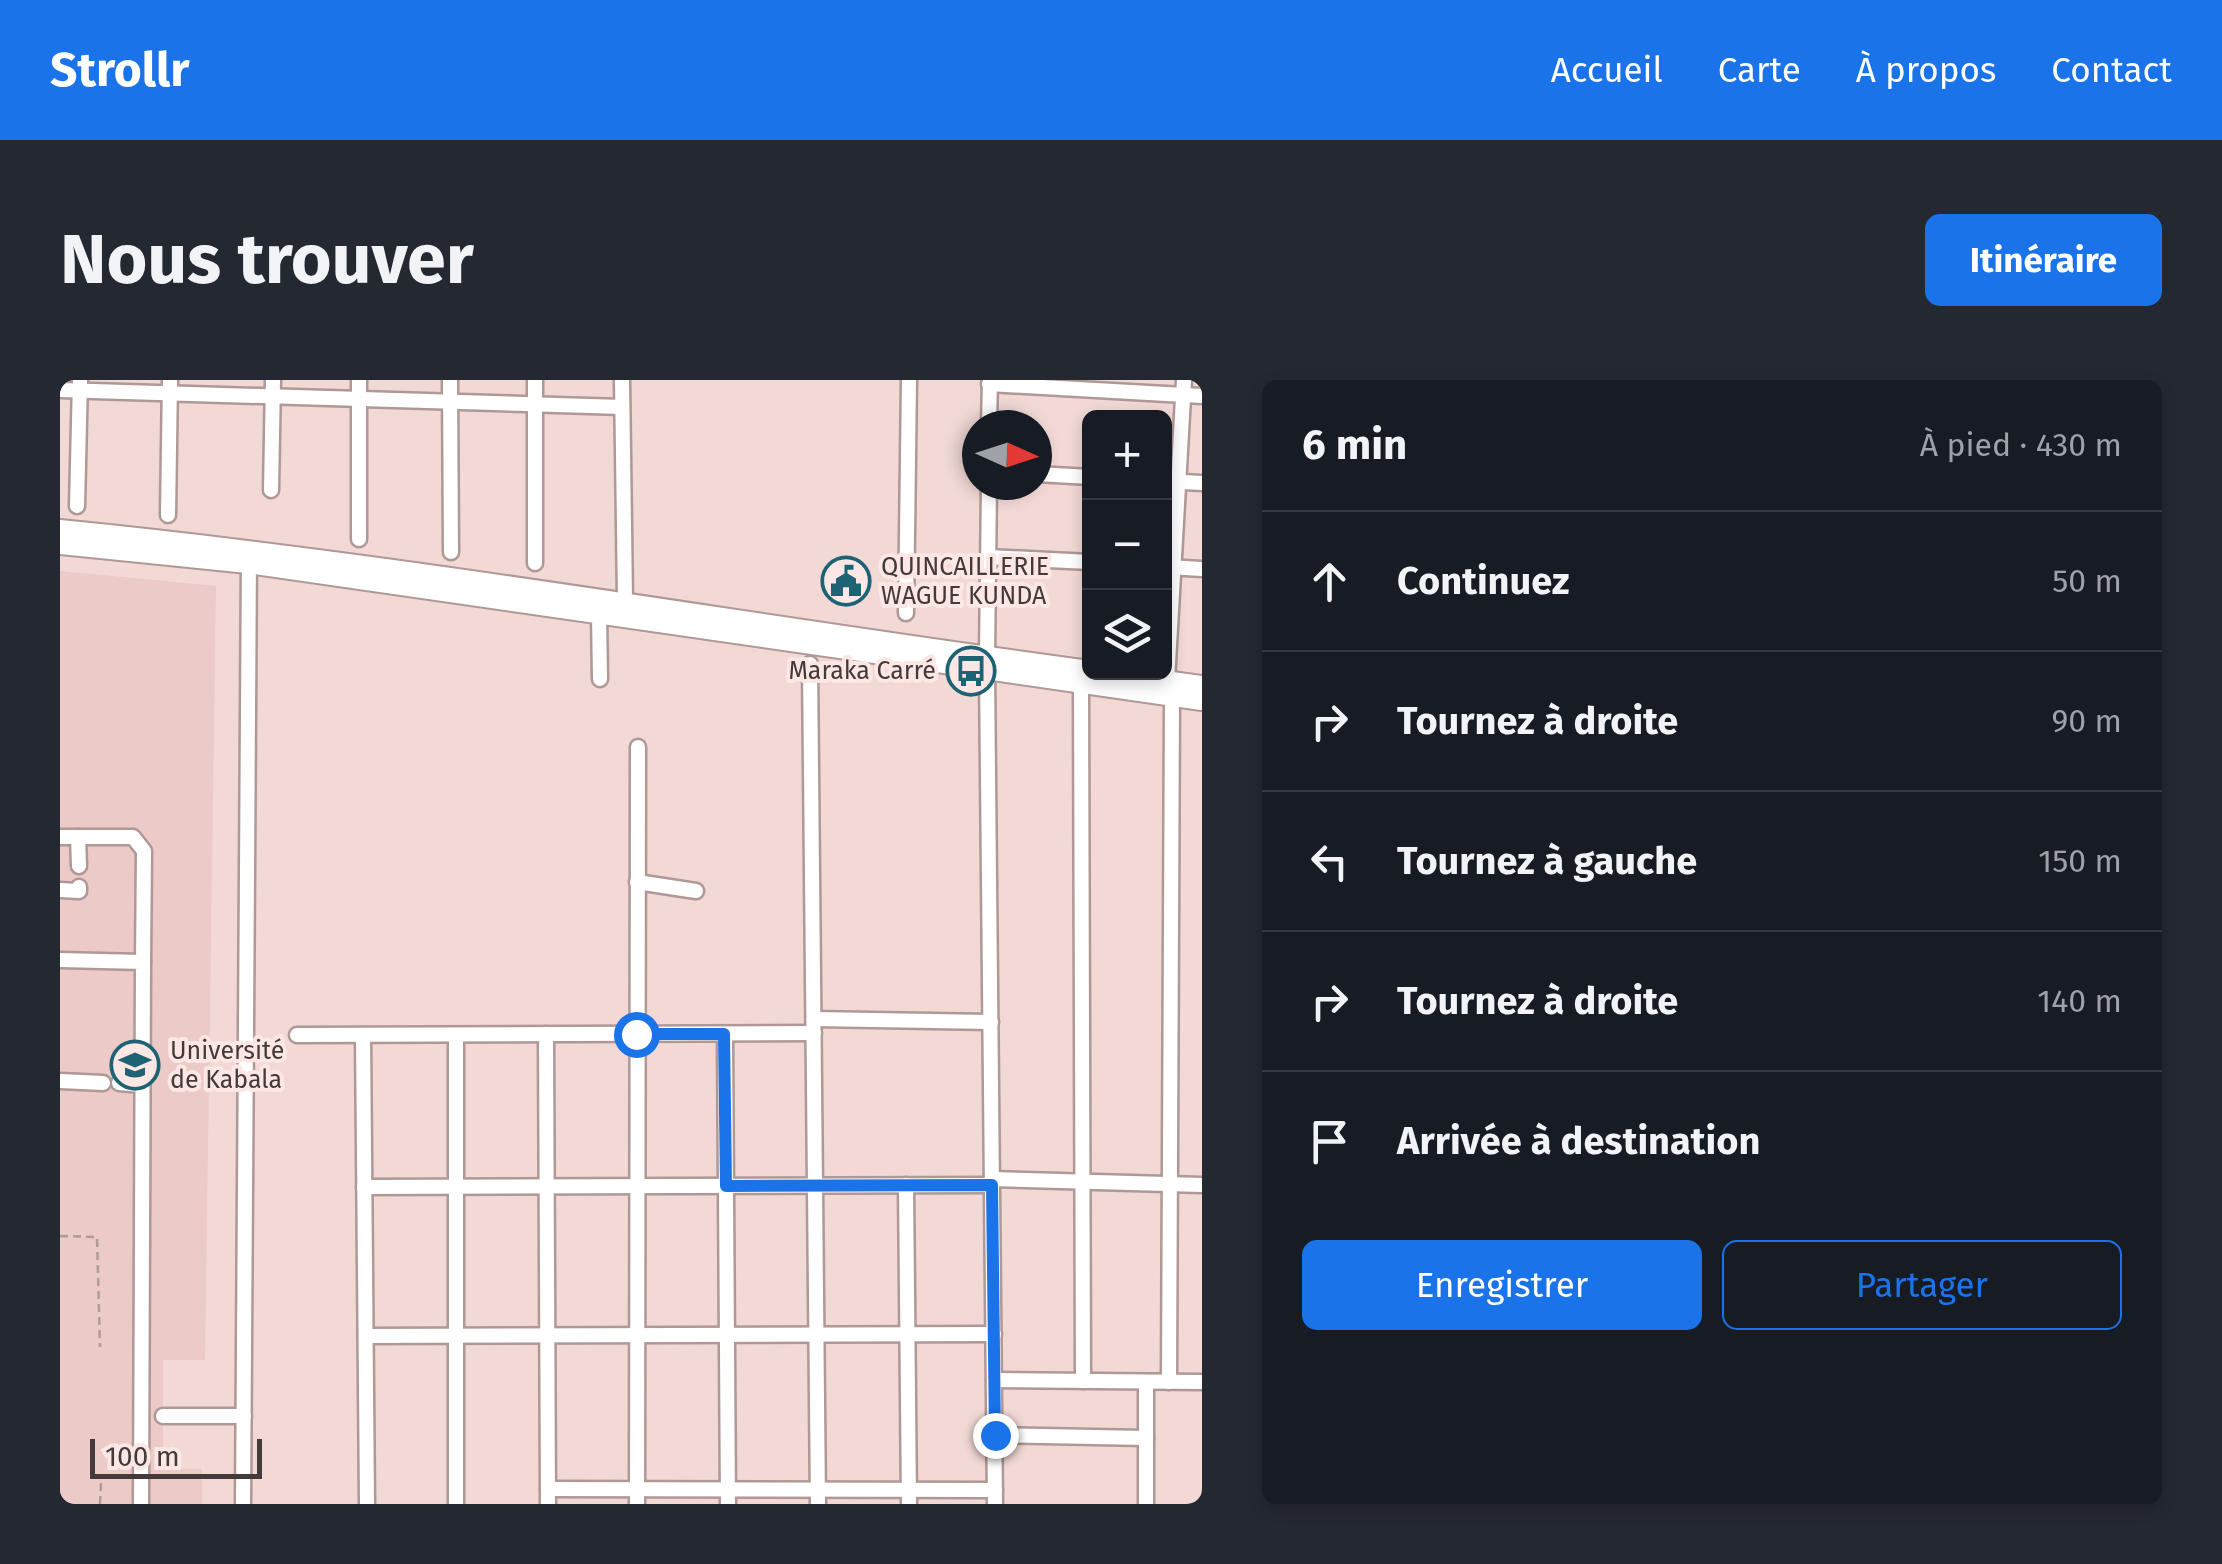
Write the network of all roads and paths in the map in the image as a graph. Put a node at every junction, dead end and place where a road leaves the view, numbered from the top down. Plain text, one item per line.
1 (273, 380) edge
2 (360, 380) edge
3 (450, 380) edge
4 (535, 380) edge
5 (622, 380) edge
6 (908, 380) edge
7 (990, 382) edge
8 (80, 386) edge
9 (170, 387) edge
10 (1184, 387) edge
11 (60, 390) edge
12 (273, 396) junction
13 (1202, 396) edge
14 (359, 399) junction
15 (450, 402) junction
16 (535, 404) junction
17 (622, 406) junction
18 (989, 410) edge
19 (1052, 475) edge
20 (1172, 475) edge
21 (1082, 477) edge
22 (1172, 482) edge
23 (1202, 483) edge
24 (272, 490) dead end
25 (989, 500) edge
26 (77, 506) dead end
27 (168, 515) dead end
28 (60, 529) edge
29 (359, 539) dead end
30 (60, 545) edge
31 (451, 552) dead end
32 (248, 556) junction
33 (988, 556) junction
34 (1082, 562) edge
35 (535, 563) dead end
36 (1172, 567) edge
37 (1202, 569) edge
38 (1169, 590) edge
39 (625, 600) junction
40 (906, 613) dead end
41 (599, 614) junction
42 (987, 663) junction
43 (810, 664) dead end
44 (1082, 678) edge
45 (600, 679) dead end
46 (1085, 680) edge
47 (1100, 680) edge
48 (1137, 680) edge
49 (1202, 686) edge
50 (1170, 689) junction
51 (1202, 701) edge
52 (638, 747) dead end
53 (60, 837) edge
54 (78, 837) junction
55 (78, 866) dead end
56 (637, 882) junction
57 (79, 887) dead end
58 (60, 890) edge
59 (696, 891) dead end
60 (60, 960) edge
61 (143, 962) junction
62 (991, 1022) junction
63 (814, 1026) junction
64 (546, 1034) junction
65 (636, 1034) junction
66 (724, 1034) junction
67 (363, 1035) junction
68 (456, 1035) junction
69 (297, 1036) dead end
70 (60, 1081) edge
71 (103, 1083) dead end
72 (119, 1084) dead end
73 (142, 1084) junction
74 (992, 1182) junction
75 (1083, 1182) junction
76 (906, 1185) junction
77 (1171, 1185) junction
78 (456, 1186) junction
79 (547, 1186) junction
80 (636, 1186) junction
81 (726, 1186) junction
82 (815, 1186) junction
83 (1202, 1186) edge
84 (364, 1187) junction
85 (60, 1236) edge
86 (994, 1334) junction
87 (727, 1335) junction
88 (816, 1335) junction
89 (908, 1335) junction
90 (366, 1336) junction
91 (456, 1336) junction
92 (547, 1336) junction
93 (636, 1336) junction
94 (100, 1347) dead end
95 (994, 1380) junction
96 (1082, 1381) junction
97 (1146, 1382) junction
98 (1169, 1382) junction
99 (1202, 1382) edge
100 (141, 1416) junction
101 (244, 1416) junction
102 (995, 1435) junction
103 (1146, 1438) junction
104 (100, 1482) dead end
105 (548, 1496) edge
106 (637, 1496) edge
107 (728, 1497) edge
108 (818, 1497) edge
109 (909, 1497) edge
110 (995, 1497) edge
111 (100, 1504) edge
112 (141, 1504) edge
113 (243, 1504) edge
114 (367, 1504) edge
115 (456, 1504) edge
116 (1146, 1504) edge

1 - 12 street
2 - 14 street
3 - 15 street
4 - 16 street
5 - 17 street
6 - 40 street
7 - 10 street
7 - 18 street
8 - 9 street
8 - 11 street
8 - 26 street
9 - 12 street
9 - 27 street
10 - 13 street
10 - 20 street
12 - 14 street
12 - 24 street
14 - 15 street
14 - 29 street
15 - 16 street
15 - 31 street
16 - 17 street
16 - 35 street
17 - 39 street
19 - 21 street
22 - 23 street
25 - 33 street
28 - 32 main road
30 - 32 main road
32 - 39 main road
32 - 41 main road
32 - 101 street
33 - 34 street
33 - 42 street
36 - 37 street
38 - 50 street
39 - 42 main road
41 - 42 main road
41 - 45 street
42 - 44 main road
42 - 62 street
43 - 63 street
46 - 75 street
47 - 50 main road
48 - 50 main road
49 - 50 main road
50 - 51 main road
50 - 77 street
52 - 56 street
53 - 54 street
54 - 55 street
54 - 61 street
56 - 59 street
56 - 65 street
57 - 58 street
60 - 61 street
61 - 73 street
62 - 63 street
62 - 74 street
63 - 66 street
63 - 82 street
64 - 65 street
64 - 68 street
64 - 79 street
65 - 66 street
65 - 80 street
66 - 81 street
67 - 68 street
67 - 69 street
67 - 84 street
68 - 78 street
70 - 71 street
72 - 73 street
73 - 100 street
74 - 75 street
74 - 76 street
74 - 86 street
75 - 77 street
75 - 96 street
76 - 82 street
76 - 89 street
77 - 83 street
77 - 98 street
78 - 79 street
78 - 84 street
78 - 91 street
79 - 80 street
79 - 92 street
80 - 81 street
80 - 93 street
81 - 82 street
81 - 87 street
82 - 88 street
84 - 90 street
85 - 94 path
86 - 89 street
86 - 95 street
87 - 88 street
87 - 93 street
87 - 107 street
88 - 89 street
88 - 108 street
89 - 109 street
90 - 91 street
90 - 114 street
91 - 92 street
91 - 115 street
92 - 93 street
92 - 105 street
93 - 106 street
95 - 96 street
95 - 102 street
96 - 97 street
97 - 98 street
97 - 103 street
98 - 99 street
100 - 101 street
100 - 112 street
101 - 113 street
102 - 103 street
102 - 110 street
103 - 116 street
104 - 111 path
105 - 106 street
106 - 107 street
107 - 108 street
108 - 109 street
109 - 110 street

